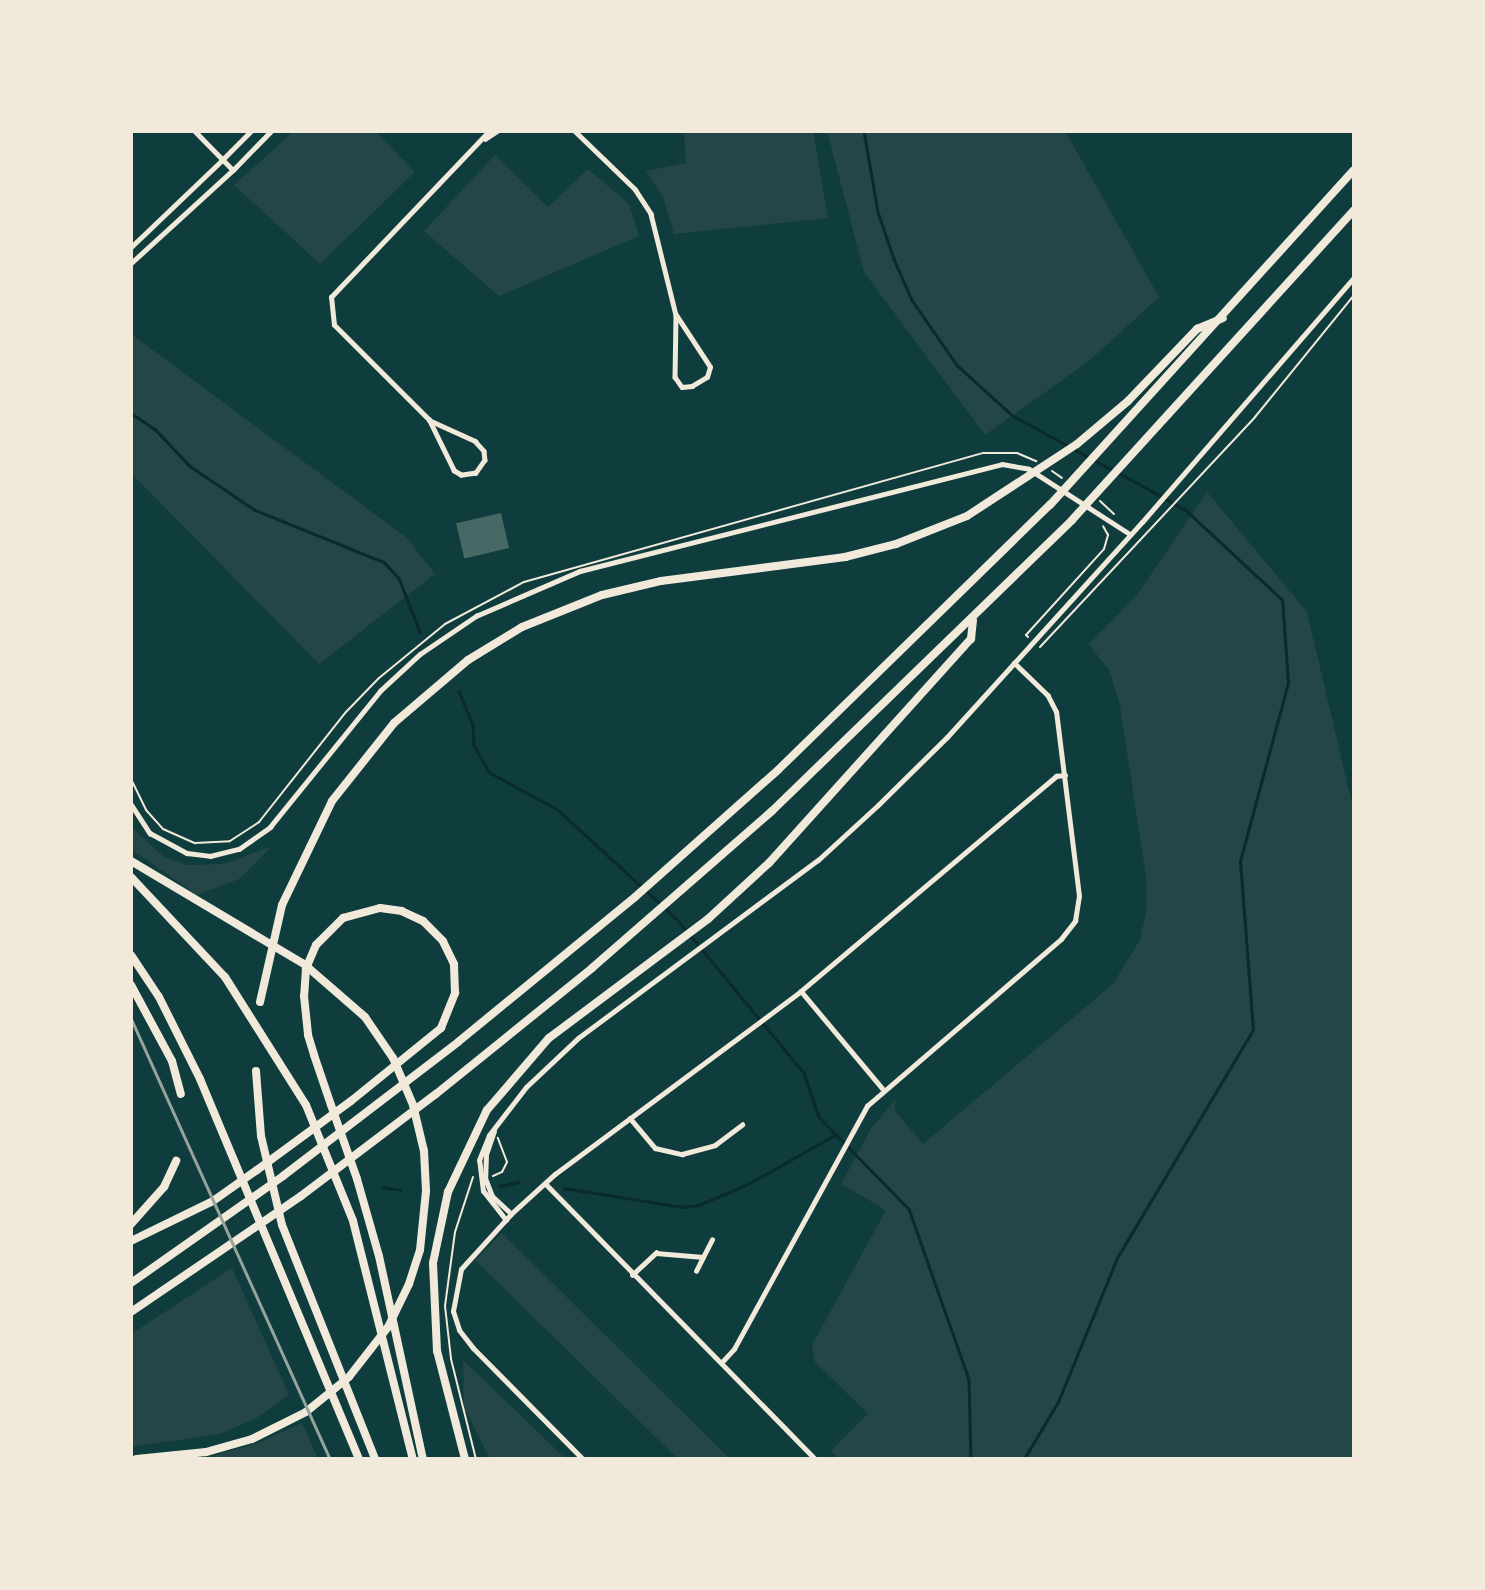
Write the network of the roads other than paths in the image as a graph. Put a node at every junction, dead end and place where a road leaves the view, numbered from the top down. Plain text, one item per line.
1 (195, 131) edge
2 (251, 131) edge
3 (271, 131) edge
4 (489, 131) edge
5 (497, 131) edge
6 (575, 131) edge
7 (484, 139) junction
8 (223, 159) junction
9 (233, 170) junction
10 (1354, 170) edge
11 (1354, 210) edge
12 (131, 247) edge
13 (131, 263) edge
14 (1354, 277) edge
15 (676, 315) junction
16 (1225, 317) junction
17 (429, 420) junction
18 (1130, 534) junction
19 (973, 620) junction
20 (1013, 663) junction
21 (1065, 775) junction
22 (131, 804) edge
23 (131, 861) edge
24 (131, 877) edge
25 (131, 955) edge
26 (131, 985) edge
27 (800, 990) junction
28 (260, 1002) dead end
29 (256, 1071) dead end
30 (883, 1088) junction
31 (181, 1094) dead end
32 (630, 1118) junction
33 (742, 1125) dead end
34 (494, 1131) junction
35 (176, 1161) dead end
36 (545, 1182) junction
37 (511, 1214) junction
38 (506, 1220) junction
39 (131, 1224) edge
40 (712, 1240) dead end
41 (131, 1241) edge
42 (703, 1257) junction
43 (696, 1271) dead end
44 (632, 1275) junction
45 (131, 1283) edge
46 (131, 1312) edge
47 (721, 1363) junction
48 (136, 1459) edge
49 (359, 1459) edge
50 (374, 1459) edge
51 (413, 1459) edge
52 (424, 1459) edge
53 (465, 1459) edge
54 (583, 1459) edge
55 (815, 1459) edge

1 - 8 street
2 - 8 street
3 - 9 street
4 - 7 street
5 - 7 street
6 - 15 street
7 - 17 street
8 - 9 street
8 - 12 street
9 - 13 street
10 - 16 highway
11 - 19 highway
14 - 18 street
15 - 15 street
16 - 28 highway
16 - 45 highway
17 - 17 street
18 - 20 street
18 - 22 street
19 - 46 highway
19 - 53 highway
20 - 21 street
20 - 34 street
21 - 27 street
21 - 30 street
23 - 48 highway
24 - 51 highway
25 - 49 highway
26 - 31 highway
27 - 30 street
27 - 32 street
29 - 50 highway
30 - 47 street
32 - 33 street
32 - 36 street
34 - 37 street
34 - 38 street
35 - 39 highway
36 - 37 street
36 - 44 street
37 - 38 street
38 - 54 street
40 - 42 street
41 - 52 highway
42 - 43 street
42 - 44 street
44 - 47 street
47 - 55 street

